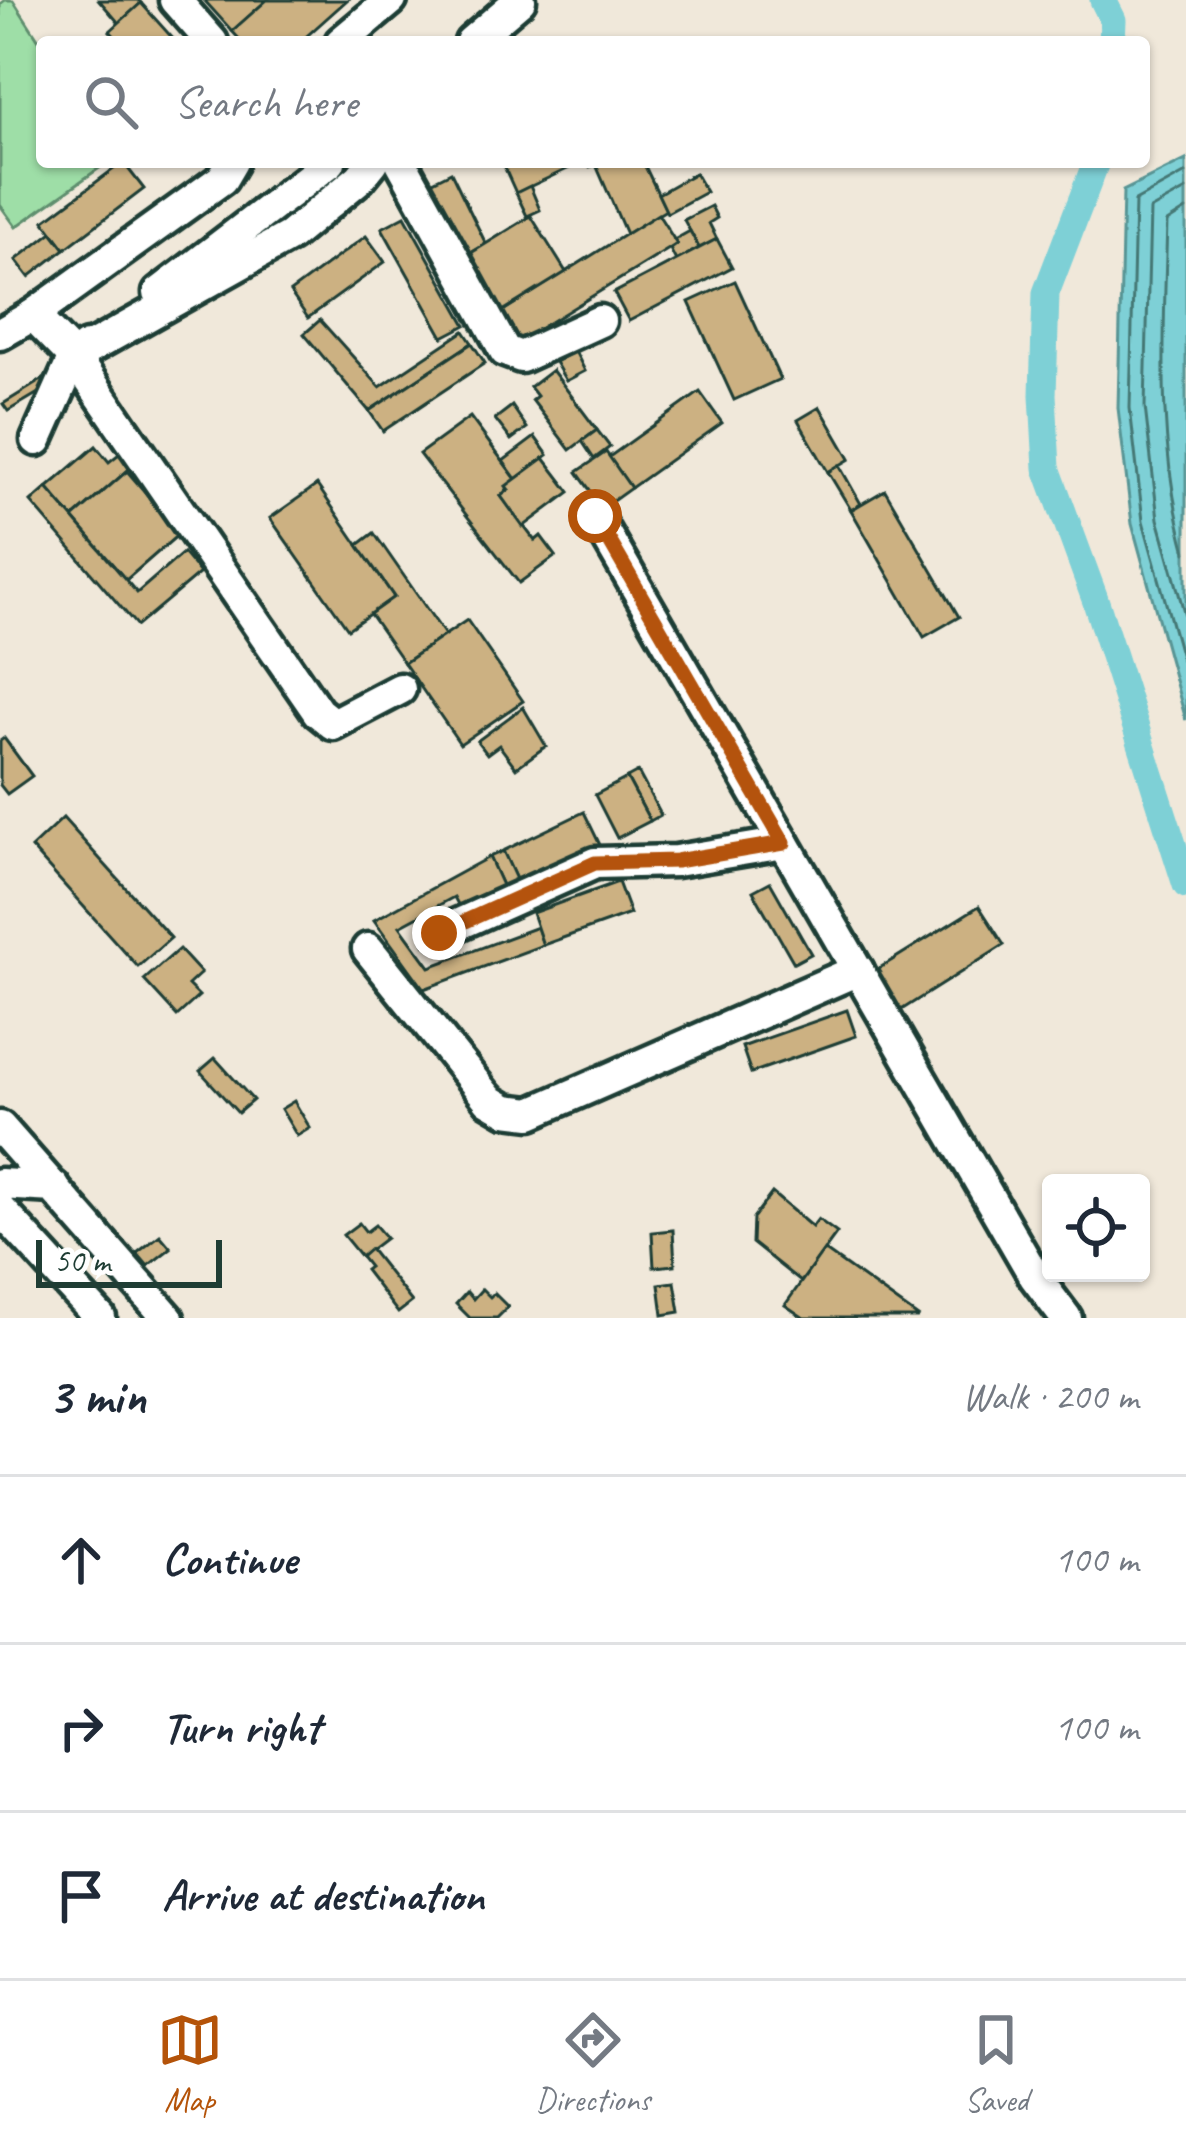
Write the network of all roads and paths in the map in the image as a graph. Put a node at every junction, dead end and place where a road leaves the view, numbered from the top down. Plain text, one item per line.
1 (175, 0) edge
2 (392, 0) edge
3 (520, 0) edge
4 (207, 36) edge
5 (348, 36) edge
6 (478, 36) edge
7 (228, 168) edge
8 (322, 168) edge
9 (367, 168) edge
10 (410, 168) edge
11 (33, 315) junction
12 (600, 321) dead end
13 (0, 334) edge
14 (74, 358) junction
15 (37, 440) dead end
16 (595, 516) dead end
17 (400, 689) dead end
18 (784, 843) junction
19 (439, 933) dead end
20 (368, 950) dead end
21 (858, 970) junction
22 (0, 1127) edge
23 (0, 1184) edge
24 (54, 1187) junction
25 (0, 1208) edge
26 (100, 1318) edge
27 (168, 1318) edge
28 (1066, 1318) edge

1 - 4 street
2 - 5 street
3 - 6 street
7 - 11 street
8 - 14 street
9 - 14 street
10 - 12 street
11 - 13 street
11 - 14 street
14 - 15 street
14 - 17 street
16 - 18 street
18 - 19 street
18 - 21 street
20 - 21 street
21 - 28 street
22 - 24 street
23 - 24 street
24 - 27 street
25 - 26 street

